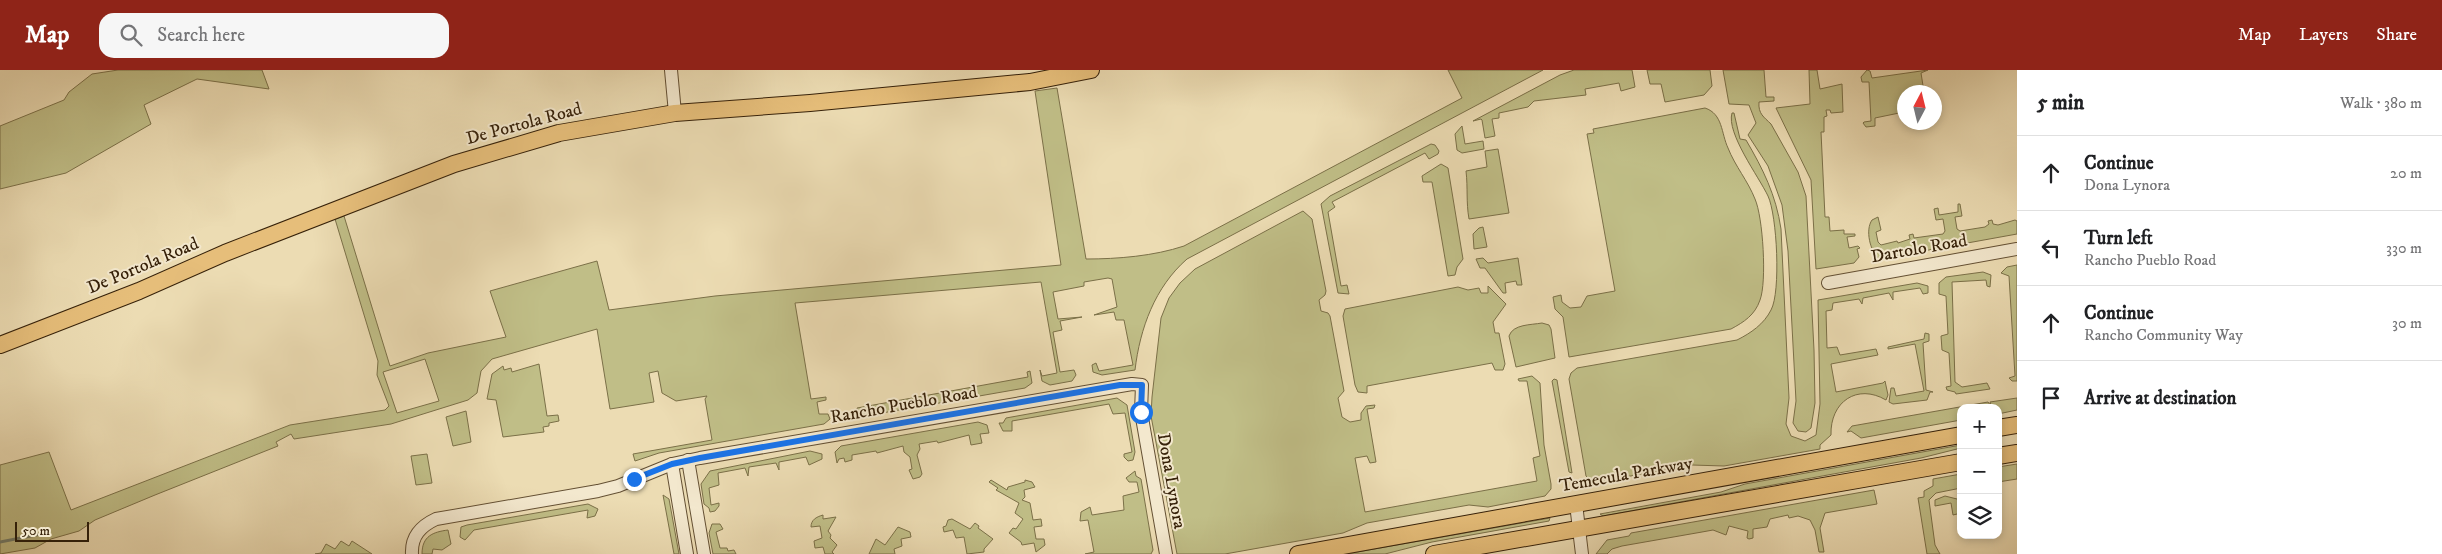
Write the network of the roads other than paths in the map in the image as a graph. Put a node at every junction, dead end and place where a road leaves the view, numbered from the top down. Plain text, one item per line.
1 (670, 70) edge
2 (1091, 70) edge
3 (1029, 76) edge
4 (674, 113) junction
5 (2017, 249) edge
6 (1828, 283) dead end
7 (0, 345) edge
8 (1142, 385) joint
9 (2017, 425) edge
10 (2002, 427) edge
11 (1957, 436) edge
12 (2017, 453) edge
13 (2002, 455) edge
14 (688, 460) junction
15 (1957, 463) edge
16 (672, 464) junction
17 (1576, 504) junction
18 (1578, 528) junction
19 (412, 554) edge
20 (687, 554) edge
21 (704, 554) edge
22 (1166, 554) edge
23 (1298, 554) edge
24 (1434, 554) edge
25 (1582, 554) edge

1 - 4 street
2 - 3 main road, De Portola Road
3 - 4 main road, De Portola Road
4 - 7 main road, De Portola Road
5 - 6 street, Dartolo Road
8 - 14 street, Rancho Pueblo Road
8 - 22 street, Dona Lynora
9 - 10 main road
11 - 17 main road, Temecula Parkway
12 - 13 main road
14 - 16 street, Rancho Pueblo Road
14 - 21 street
15 - 18 main road
16 - 19 street, Rancho Pueblo Road
16 - 20 street
17 - 18 street
17 - 23 main road, Temecula Parkway
18 - 24 main road
18 - 25 street

